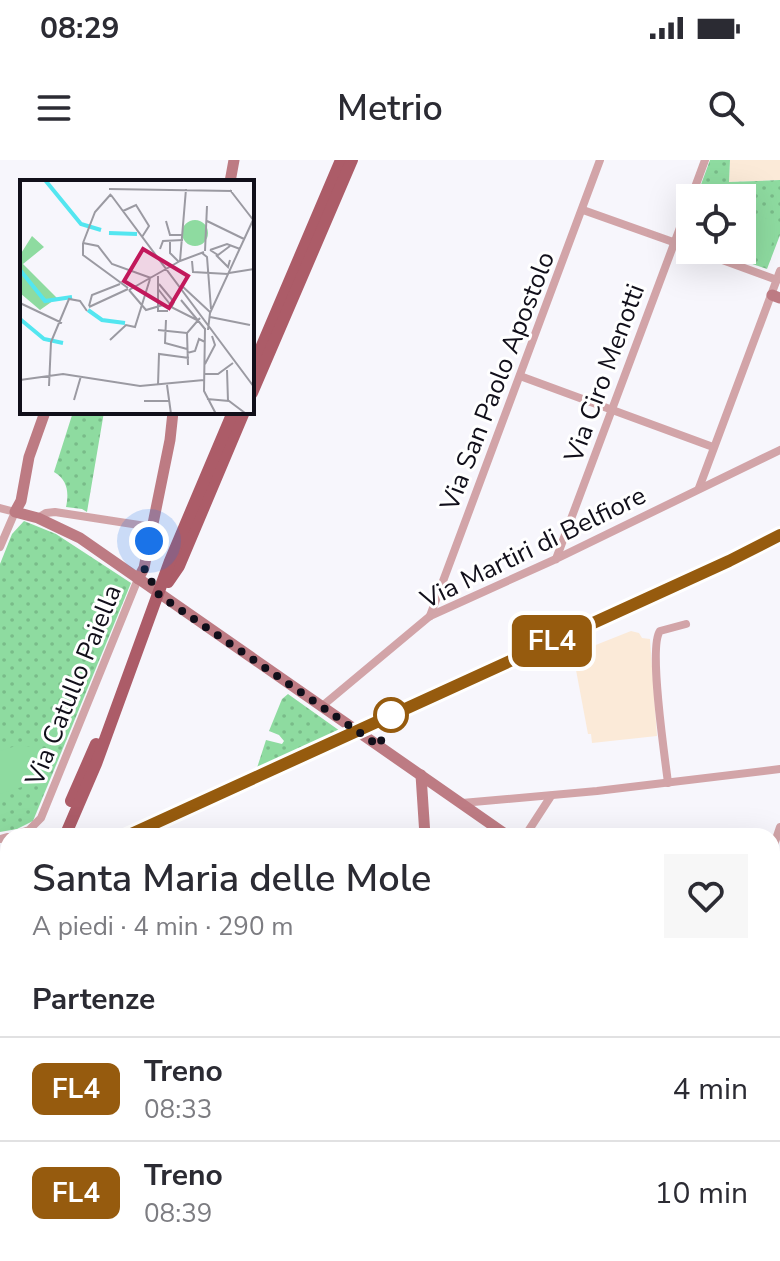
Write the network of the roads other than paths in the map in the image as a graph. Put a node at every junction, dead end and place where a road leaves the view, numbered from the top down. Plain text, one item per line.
1 (234, 160) edge
2 (341, 160) edge
3 (352, 160) edge
4 (600, 160) edge
5 (705, 160) edge
6 (230, 180) edge
7 (697, 184) edge
8 (583, 210) junction
9 (676, 238) edge
10 (674, 243) junction
11 (742, 264) edge
12 (778, 275) edge
13 (776, 296) edge
14 (254, 364) edge
15 (520, 376) junction
16 (254, 388) edge
17 (612, 410) junction
18 (44, 414) edge
19 (173, 414) edge
20 (232, 414) edge
21 (243, 414) edge
22 (713, 447) junction
23 (780, 450) edge
24 (699, 488) junction
25 (23, 490) junction
26 (0, 508) edge
27 (15, 512) junction
28 (38, 518) junction
29 (152, 527) junction
30 (0, 547) edge
31 (556, 559) junction
32 (141, 574) junction
33 (159, 595) junction
34 (430, 616) junction
35 (686, 624) dead end
36 (124, 688) junction
37 (321, 707) junction
38 (780, 769) edge
39 (421, 775) junction
40 (668, 783) junction
41 (551, 796) junction
42 (462, 803) junction
43 (31, 828) edge
44 (59, 828) edge
45 (68, 828) edge
46 (424, 828) edge
47 (497, 828) edge
48 (530, 828) edge

1 - 6 street
2 - 14 main road
3 - 16 main road
4 - 8 street, Via San Paolo Apostolo
5 - 7 street, Via Ciro Menotti
8 - 10 street
8 - 15 street, Via San Paolo Apostolo
9 - 10 street, Via Ciro Menotti
10 - 17 street, Via Ciro Menotti
11 - 12 street
12 - 13 street
13 - 22 street
15 - 17 street
15 - 34 street, Via San Paolo Apostolo
17 - 22 street
17 - 31 street, Via Ciro Menotti
18 - 25 street
19 - 29 street
20 - 33 main road
21 - 33 main road
22 - 24 street
23 - 24 street, Via Martiri di Belfiore
24 - 31 street, Via Martiri di Belfiore
25 - 27 street
25 - 28 street
26 - 27 street
27 - 28 street
27 - 30 street
28 - 29 street
28 - 32 street
29 - 32 street
31 - 34 street, Via Martiri di Belfiore
32 - 33 street
32 - 43 street, Via Catullo Paiella
33 - 36 main road
33 - 37 street
34 - 37 street, Via Martiri di Belfiore
35 - 40 street
36 - 44 main road
36 - 45 main road
37 - 39 street
38 - 40 street
39 - 42 street
39 - 46 street
40 - 41 street
41 - 42 street
41 - 48 street
42 - 47 street

